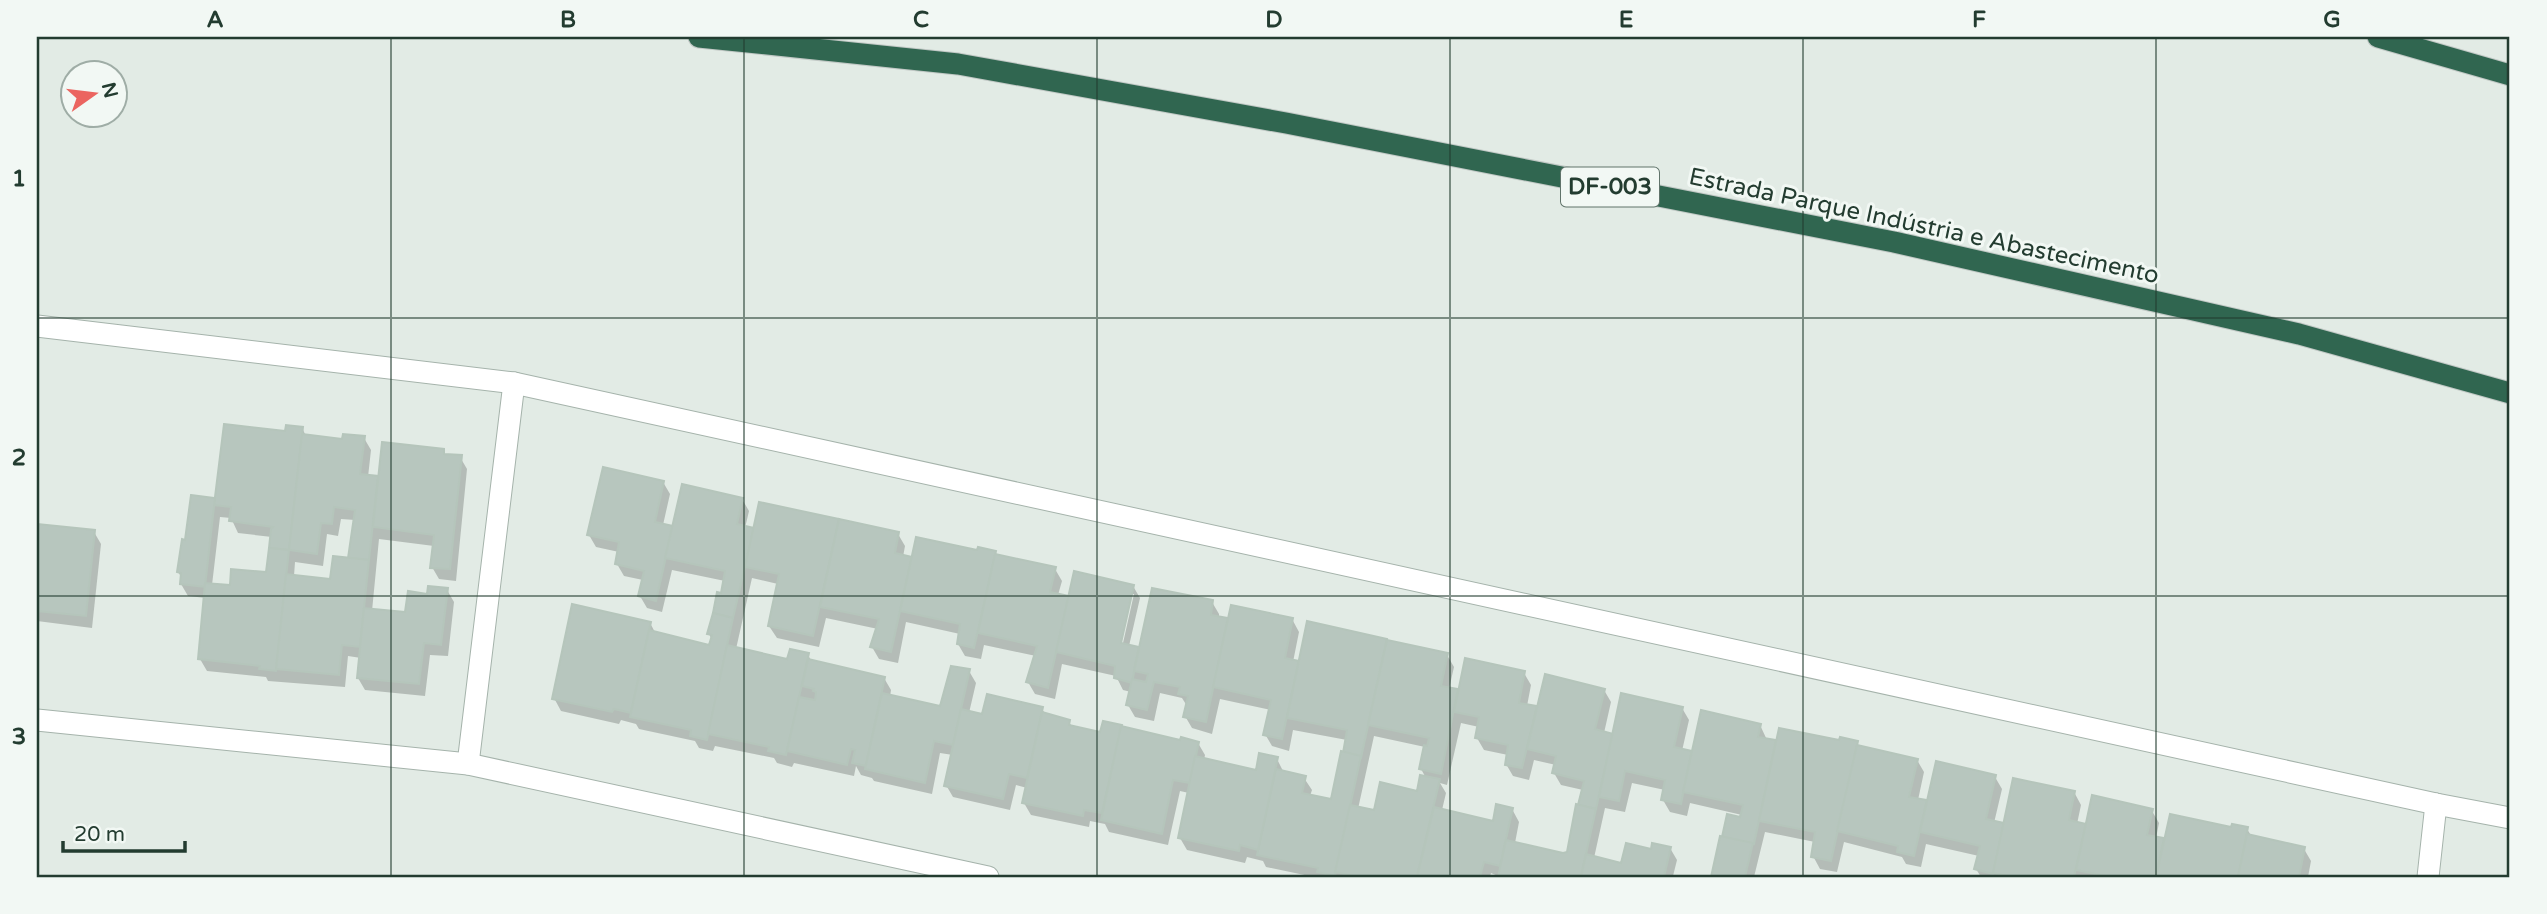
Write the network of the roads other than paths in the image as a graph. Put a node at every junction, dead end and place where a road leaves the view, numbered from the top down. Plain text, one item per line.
1 (699, 37) edge
2 (2378, 37) edge
3 (2510, 75) edge
4 (37, 326) edge
5 (514, 383) junction
6 (2510, 393) edge
7 (37, 720) edge
8 (468, 764) junction
9 (2435, 804) junction
10 (2510, 818) edge
11 (988, 877) edge
12 (2428, 877) edge

1 - 6 highway, Estrada Parque Indústria e Abastecimento / DF-003
2 - 3 highway
4 - 5 street
5 - 8 street
5 - 9 street
7 - 8 street
8 - 11 street
9 - 10 street
9 - 12 street

